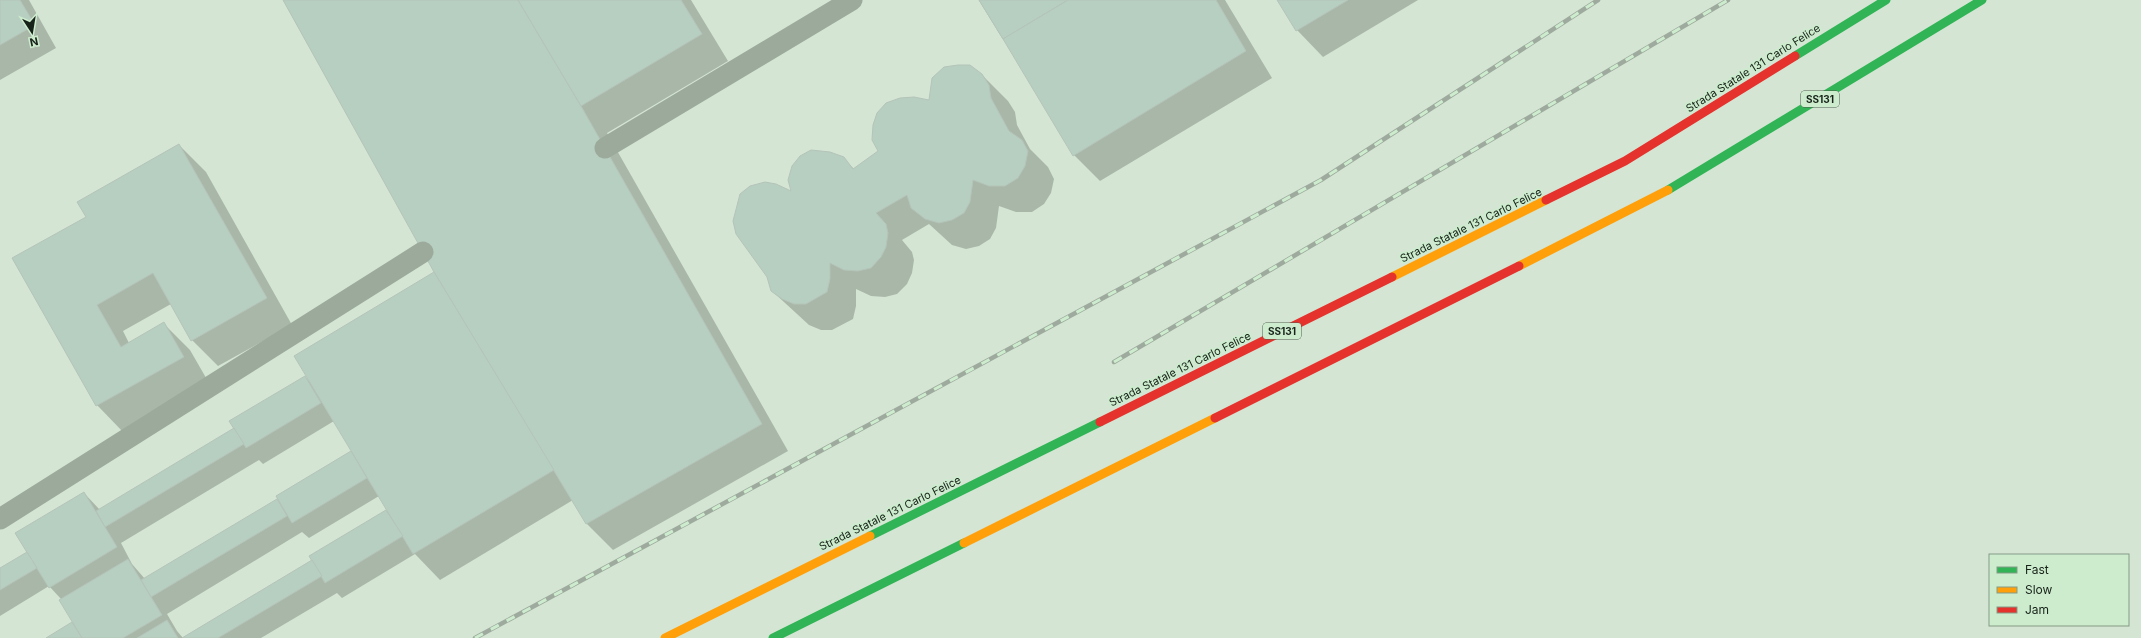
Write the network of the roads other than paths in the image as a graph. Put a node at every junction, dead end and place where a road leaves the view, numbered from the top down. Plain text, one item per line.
1 (852, 0) edge
2 (1886, 0) edge
3 (1982, 0) edge
4 (605, 148) dead end
5 (423, 252) dead end
6 (0, 518) edge
7 (665, 638) edge
8 (773, 638) edge

1 - 4 lane
2 - 7 highway, Strada Statale 131 Carlo Felice / SS131
3 - 8 highway, SS131
5 - 6 lane

